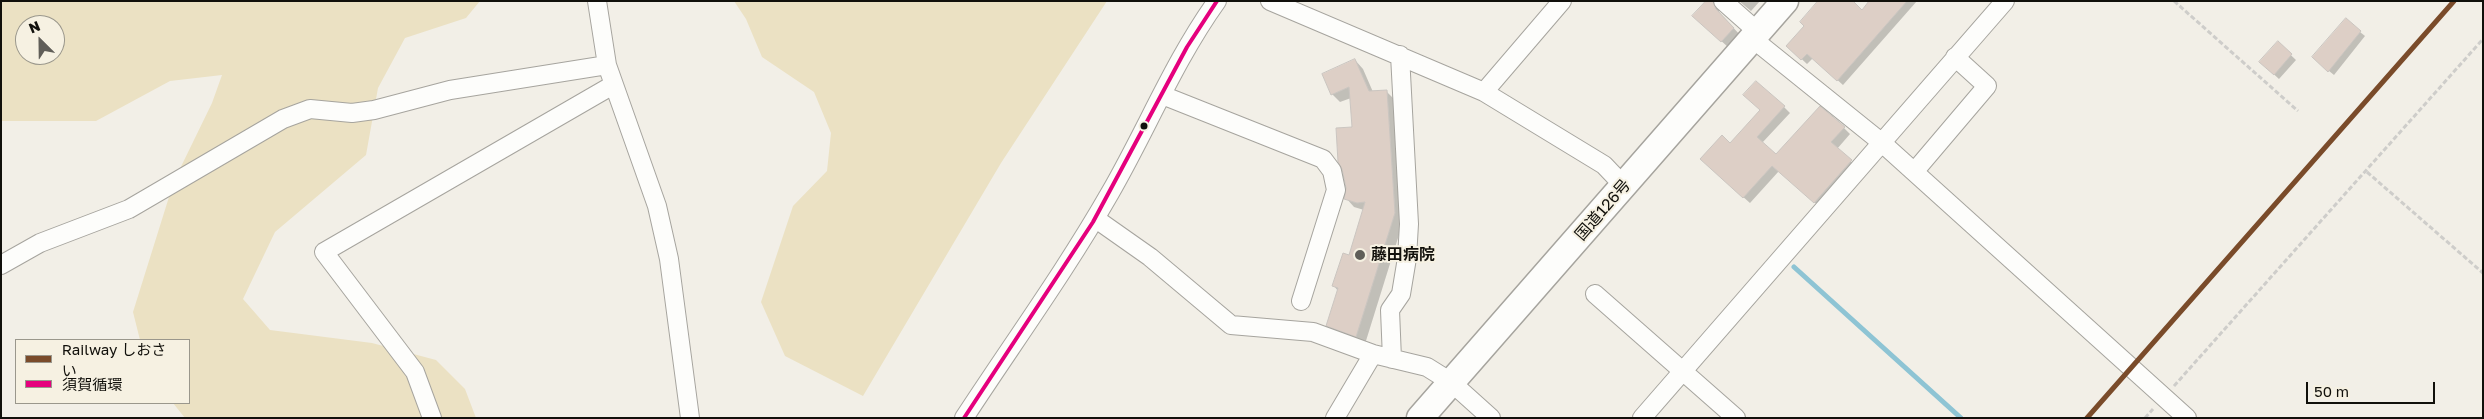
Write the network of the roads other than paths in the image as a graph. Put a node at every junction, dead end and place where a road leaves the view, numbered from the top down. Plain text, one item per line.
1 (597, 1) edge
2 (1217, 1) edge
3 (1270, 1) edge
4 (1562, 1) edge
5 (1723, 1) edge
6 (1785, 1) edge
7 (2005, 1) edge
8 (1755, 35) junction
9 (1400, 55) junction
10 (1955, 57) junction
11 (607, 65) junction
12 (613, 85) junction
13 (1484, 92) junction
14 (1162, 95) junction
15 (1881, 142) junction
16 (1914, 172) junction
17 (1624, 186) junction
18 (1096, 218) junction
19 (1, 265) edge
20 (1595, 294) dead end
21 (1301, 302) dead end
22 (1373, 354) junction
23 (1392, 359) junction
24 (1684, 371) junction
25 (1452, 382) junction
26 (432, 418) edge
27 (690, 418) edge
28 (964, 418) edge
29 (1335, 418) edge
30 (1420, 418) edge
31 (1491, 418) edge
32 (1642, 418) edge
33 (1736, 418) edge
34 (2187, 418) edge

1 - 11 street
2 - 14 street
3 - 9 street
4 - 13 street
5 - 8 street
6 - 8 highway, 国道126号
7 - 10 street
8 - 15 street
8 - 17 highway, 国道126号
9 - 13 street
9 - 23 street
10 - 15 street
10 - 16 street
11 - 12 street
11 - 19 street
12 - 26 street
12 - 27 street
13 - 17 street
14 - 18 street
14 - 21 street
15 - 16 street
15 - 24 street
16 - 34 street
17 - 25 highway, 国道126号
18 - 22 street
18 - 28 street
20 - 24 street
22 - 23 street
22 - 29 street
23 - 25 street
24 - 32 street
24 - 33 street
25 - 30 highway, 国道126号
25 - 31 street

